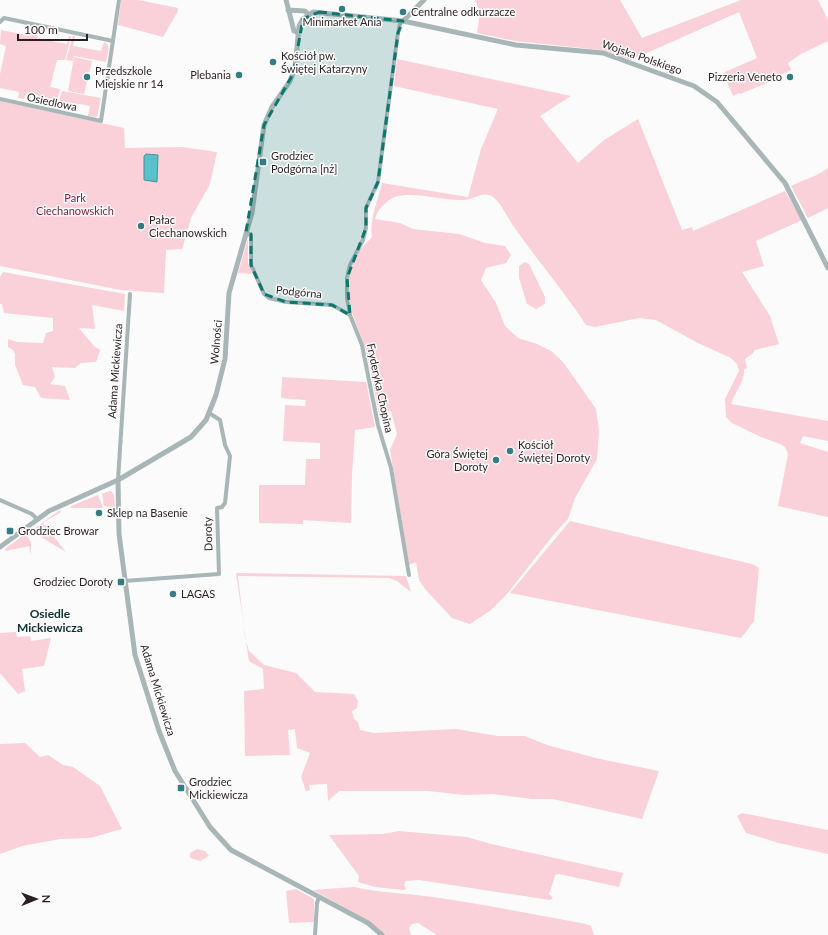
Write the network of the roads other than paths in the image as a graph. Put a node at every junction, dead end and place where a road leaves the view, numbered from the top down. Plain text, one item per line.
1 (119, 0) edge
2 (286, 0) edge
3 (424, 0) edge
4 (288, 10) junction
5 (308, 14) junction
6 (403, 21) junction
7 (0, 22) edge
8 (298, 32) junction
9 (113, 41) junction
10 (0, 100) edge
11 (246, 232) junction
12 (828, 268) edge
13 (130, 294) dead end
14 (350, 315) junction
15 (209, 413) junction
16 (118, 480) junction
17 (0, 500) edge
18 (37, 519) junction
19 (0, 547) edge
20 (409, 575) dead end
21 (124, 581) junction
22 (320, 897) junction
23 (315, 935) edge
24 (382, 935) edge

1 - 9 street
2 - 4 street
3 - 6 street
4 - 5 street, Wojska Polskiego
4 - 8 street
5 - 6 street, Wojska Polskiego
5 - 8 street, Wolności
6 - 12 street, Wojska Polskiego
6 - 14 street, Fryderyka Chopina
7 - 9 street
8 - 11 street, Wolności
9 - 10 street, Osiedlowa
11 - 14 street, Podgórna
11 - 15 street, Wolności
13 - 16 street, Adama Mickiewicza
14 - 20 street, Fryderyka Chopina
15 - 16 street, Wolności
15 - 21 street, Doroty
16 - 18 street, Wolności
16 - 21 street, Adama Mickiewicza
17 - 18 street
18 - 19 street, Wolności
21 - 22 street, Adama Mickiewicza
22 - 23 street
22 - 24 street, Adama Mickiewicza

